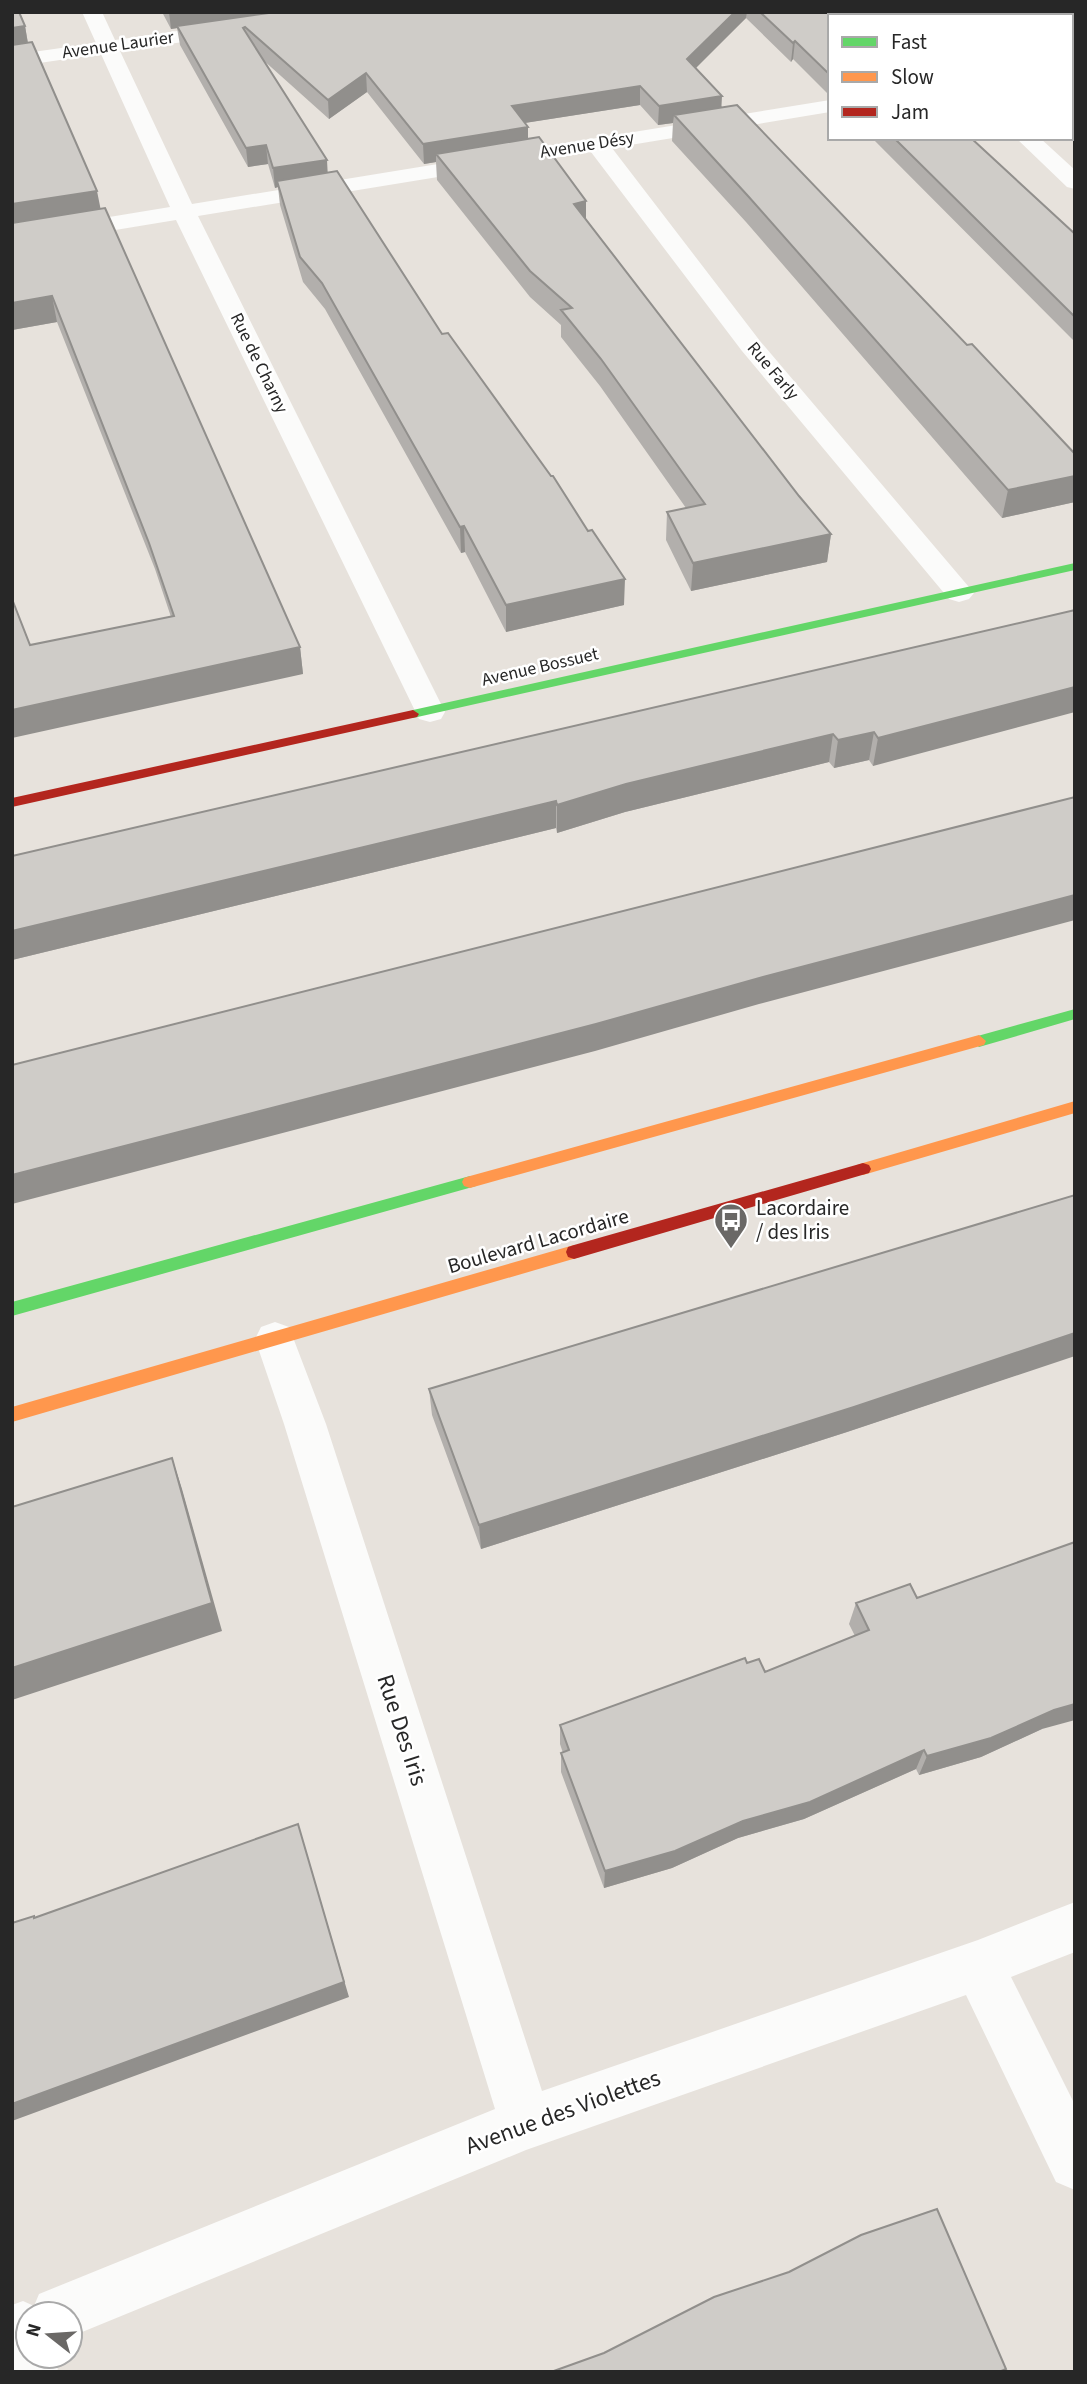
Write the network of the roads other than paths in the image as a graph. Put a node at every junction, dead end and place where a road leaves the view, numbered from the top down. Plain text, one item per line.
1 (92, 12) edge
2 (255, 26) edge
3 (110, 46) junction
4 (12, 61) edge
5 (828, 106) edge
6 (1029, 140) edge
7 (596, 143) junction
8 (1075, 182) edge
9 (184, 212) junction
10 (12, 240) edge
11 (1075, 566) edge
12 (958, 593) junction
13 (430, 712) junction
14 (12, 803) edge
15 (1075, 1014) edge
16 (1075, 1107) edge
17 (12, 1309) edge
18 (275, 1339) junction
19 (12, 1415) edge
20 (1075, 1927) edge
21 (978, 1965) junction
22 (526, 2123) junction
23 (1075, 2164) edge
24 (84, 2312) edge

1 - 3 street, Rue de Charny
2 - 3 street, Avenue Laurier
3 - 4 street, Avenue Laurier
3 - 9 street, Rue de Charny
5 - 7 street, Avenue Désy
6 - 8 street
7 - 9 street, Avenue Désy
7 - 12 street, Rue Farly
9 - 10 street, Avenue Désy
9 - 13 street, Rue de Charny
11 - 12 main road, Avenue Bossuet
12 - 13 main road, Avenue Bossuet
13 - 14 main road, Avenue Bossuet
15 - 17 main road
16 - 18 main road, Boulevard Lacordaire
18 - 19 main road, Boulevard Lacordaire
18 - 22 street, Rue Des Iris
20 - 21 street, Avenue des Violettes
21 - 22 street, Avenue des Violettes
21 - 23 street
22 - 24 street, Avenue des Violettes

